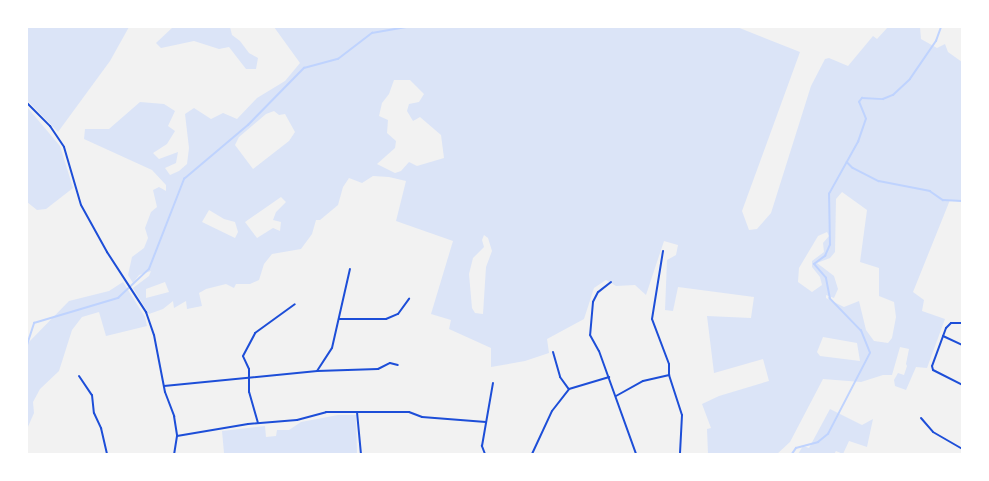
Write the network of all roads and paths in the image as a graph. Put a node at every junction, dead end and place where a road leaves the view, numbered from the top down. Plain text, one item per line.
1 (27, 103) edge
2 (663, 251) dead end
3 (350, 269) dead end
4 (611, 282) dead end
5 (409, 300) dead end
6 (295, 304) dead end
7 (339, 319) junction
8 (962, 323) edge
9 (942, 336) junction
10 (962, 345) edge
11 (553, 352) dead end
12 (398, 364) dead end
13 (317, 371) junction
14 (669, 375) junction
15 (79, 376) dead end
16 (250, 376) junction
17 (609, 377) junction
18 (493, 383) dead end
19 (962, 385) edge
20 (164, 386) junction
21 (569, 389) junction
22 (616, 396) junction
23 (357, 412) junction
24 (921, 418) dead end
25 (486, 422) junction
26 (258, 423) junction
27 (177, 436) junction
28 (962, 449) edge
29 (107, 454) edge
30 (174, 454) edge
31 (361, 454) edge
32 (485, 454) edge
33 (532, 454) edge
34 (636, 454) edge
35 (680, 454) edge

1 - 20 street
2 - 14 street
3 - 7 street
4 - 17 street
5 - 7 street
6 - 16 street
7 - 13 street
8 - 9 street
9 - 10 street
9 - 19 street
11 - 21 street
12 - 13 street
13 - 16 street
14 - 22 street
14 - 35 street
15 - 29 street
16 - 20 street
16 - 26 street
17 - 21 street
17 - 22 street
18 - 25 street
20 - 27 street
21 - 33 street
22 - 34 street
23 - 25 street
23 - 26 street
23 - 31 street
24 - 28 street
25 - 32 street
26 - 27 street
27 - 30 street

